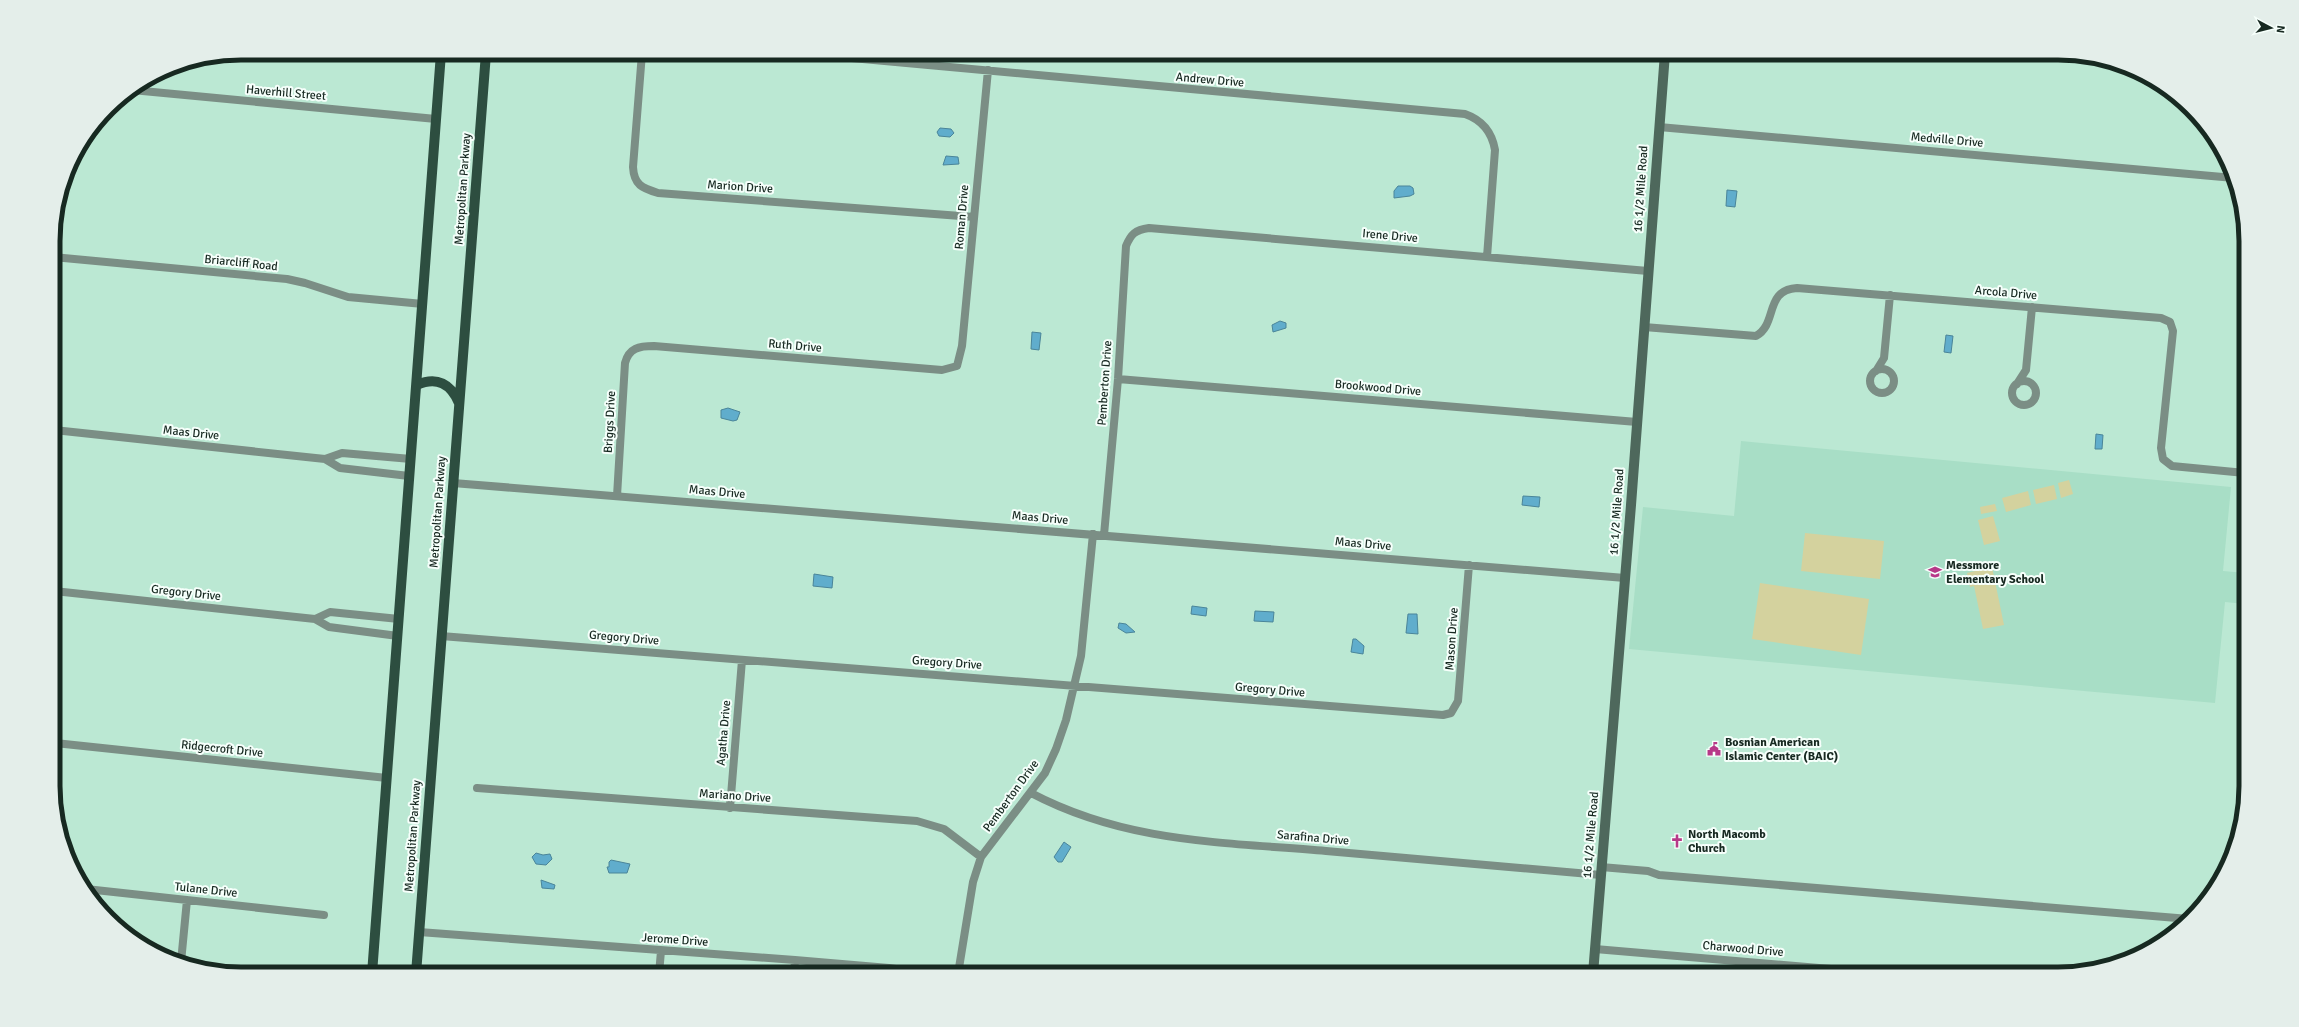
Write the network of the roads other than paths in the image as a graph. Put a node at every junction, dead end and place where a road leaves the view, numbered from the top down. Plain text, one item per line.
1 (440, 60) edge
2 (485, 60) edge
3 (642, 60) edge
4 (876, 60) edge
5 (1664, 60) edge
6 (988, 70) junction
7 (141, 91) edge
8 (436, 119) junction
9 (1659, 127) junction
10 (2227, 177) edge
11 (974, 217) junction
12 (1131, 234) joint
13 (1487, 257) junction
14 (60, 258) edge
15 (1648, 271) junction
16 (1890, 295) junction
17 (423, 304) junction
18 (2032, 307) junction
19 (1644, 327) junction
20 (631, 350) joint
21 (1884, 358) junction
22 (957, 366) joint
23 (2026, 370) junction
24 (1876, 371) junction
25 (1890, 372) junction
26 (1118, 379) junction
27 (2017, 384) junction
28 (417, 385) junction
29 (2032, 385) junction
30 (459, 403) junction
31 (1637, 422) junction
32 (60, 431) edge
33 (325, 459) junction
34 (411, 459) junction
35 (2239, 472) edge
36 (409, 476) junction
37 (453, 483) junction
38 (617, 496) junction
39 (1093, 534) junction
40 (1104, 535) junction
41 (1469, 565) junction
42 (1625, 578) junction
43 (60, 592) edge
44 (314, 618) junction
45 (399, 619) junction
46 (398, 636) junction
47 (441, 636) junction
48 (742, 660) junction
49 (1075, 686) junction
50 (1451, 713) joint
51 (60, 744) edge
52 (387, 778) junction
53 (477, 788) dead end
54 (1031, 793) junction
55 (730, 808) junction
56 (981, 857) junction
57 (1601, 871) junction
58 (93, 890) edge
59 (187, 900) junction
60 (324, 915) dead end
61 (2181, 918) edge
62 (419, 932) junction
63 (1595, 949) junction
64 (661, 951) junction
65 (182, 956) edge
66 (795, 960) junction
67 (373, 967) edge
68 (416, 967) edge
69 (660, 967) edge
70 (794, 967) edge
71 (877, 967) edge
72 (959, 967) edge
73 (1594, 967) edge
74 (1807, 967) edge

1 - 8 main road
2 - 30 main road, Metropolitan Parkway
3 - 11 street, Marion Drive
4 - 6 street, Andrew Drive
5 - 9 street, 16 1/2 Mile Road
6 - 11 street, Roman Drive
6 - 13 street, Andrew Drive
7 - 8 street, Haverhill Street
8 - 17 main road
9 - 10 street, Medville Drive
9 - 15 street, 16 1/2 Mile Road
11 - 22 street, Roman Drive
12 - 13 street, Irene Drive
12 - 26 street, Pemberton Drive
13 - 15 street, Irene Drive
14 - 17 street, Briarcliff Road
15 - 19 street, 16 1/2 Mile Road
16 - 18 street, Arcola Drive
16 - 19 street, Arcola Drive
16 - 21 street
17 - 28 main road
18 - 23 street
18 - 35 street, Arcola Drive
19 - 31 street, 16 1/2 Mile Road
20 - 22 street, Ruth Drive
20 - 38 street, Briggs Drive
21 - 24 street
21 - 25 street
23 - 27 street
23 - 29 street
24 - 25 street
24 - 25 street
26 - 31 street, Brookwood Drive
26 - 40 street, Pemberton Drive
27 - 29 street
27 - 29 street
28 - 30 main road
28 - 34 main road
30 - 37 main road, Metropolitan Parkway
31 - 42 street, 16 1/2 Mile Road
32 - 33 street, Maas Drive
33 - 34 street, Maas Drive
33 - 36 street, Maas Drive
34 - 36 main road
36 - 45 main road
37 - 38 street, Maas Drive
37 - 47 main road, Metropolitan Parkway
38 - 39 street, Maas Drive
39 - 40 street, Maas Drive
39 - 49 street, Pemberton Drive
40 - 41 street, Maas Drive
41 - 42 street, Maas Drive
41 - 50 street, Mason Drive
42 - 57 street, 16 1/2 Mile Road
43 - 44 street, Gregory Drive
44 - 45 street, Gregory Drive
44 - 46 street, Gregory Drive
45 - 46 main road
46 - 52 main road
47 - 48 street, Gregory Drive
47 - 62 main road, Metropolitan Parkway
48 - 49 street, Gregory Drive
48 - 55 street, Agatha Drive
49 - 50 street, Gregory Drive
49 - 54 street, Pemberton Drive
51 - 52 street, Ridgecroft Drive
52 - 67 main road
53 - 55 street, Mariano Drive
54 - 56 street, Pemberton Drive
54 - 57 street, Sarafina Drive
55 - 56 street, Mariano Drive
56 - 72 street, Pemberton Drive
57 - 61 street, Sarafina Drive
57 - 63 street, 16 1/2 Mile Road
58 - 59 street, Tulane Drive
59 - 60 street, Tulane Drive
59 - 65 street
62 - 64 street, Jerome Drive
62 - 68 main road, Metropolitan Parkway
63 - 73 street, 16 1/2 Mile Road
63 - 74 street, Charwood Drive
64 - 66 street, Jerome Drive
64 - 69 street
66 - 70 street
66 - 71 street, Jerome Drive

